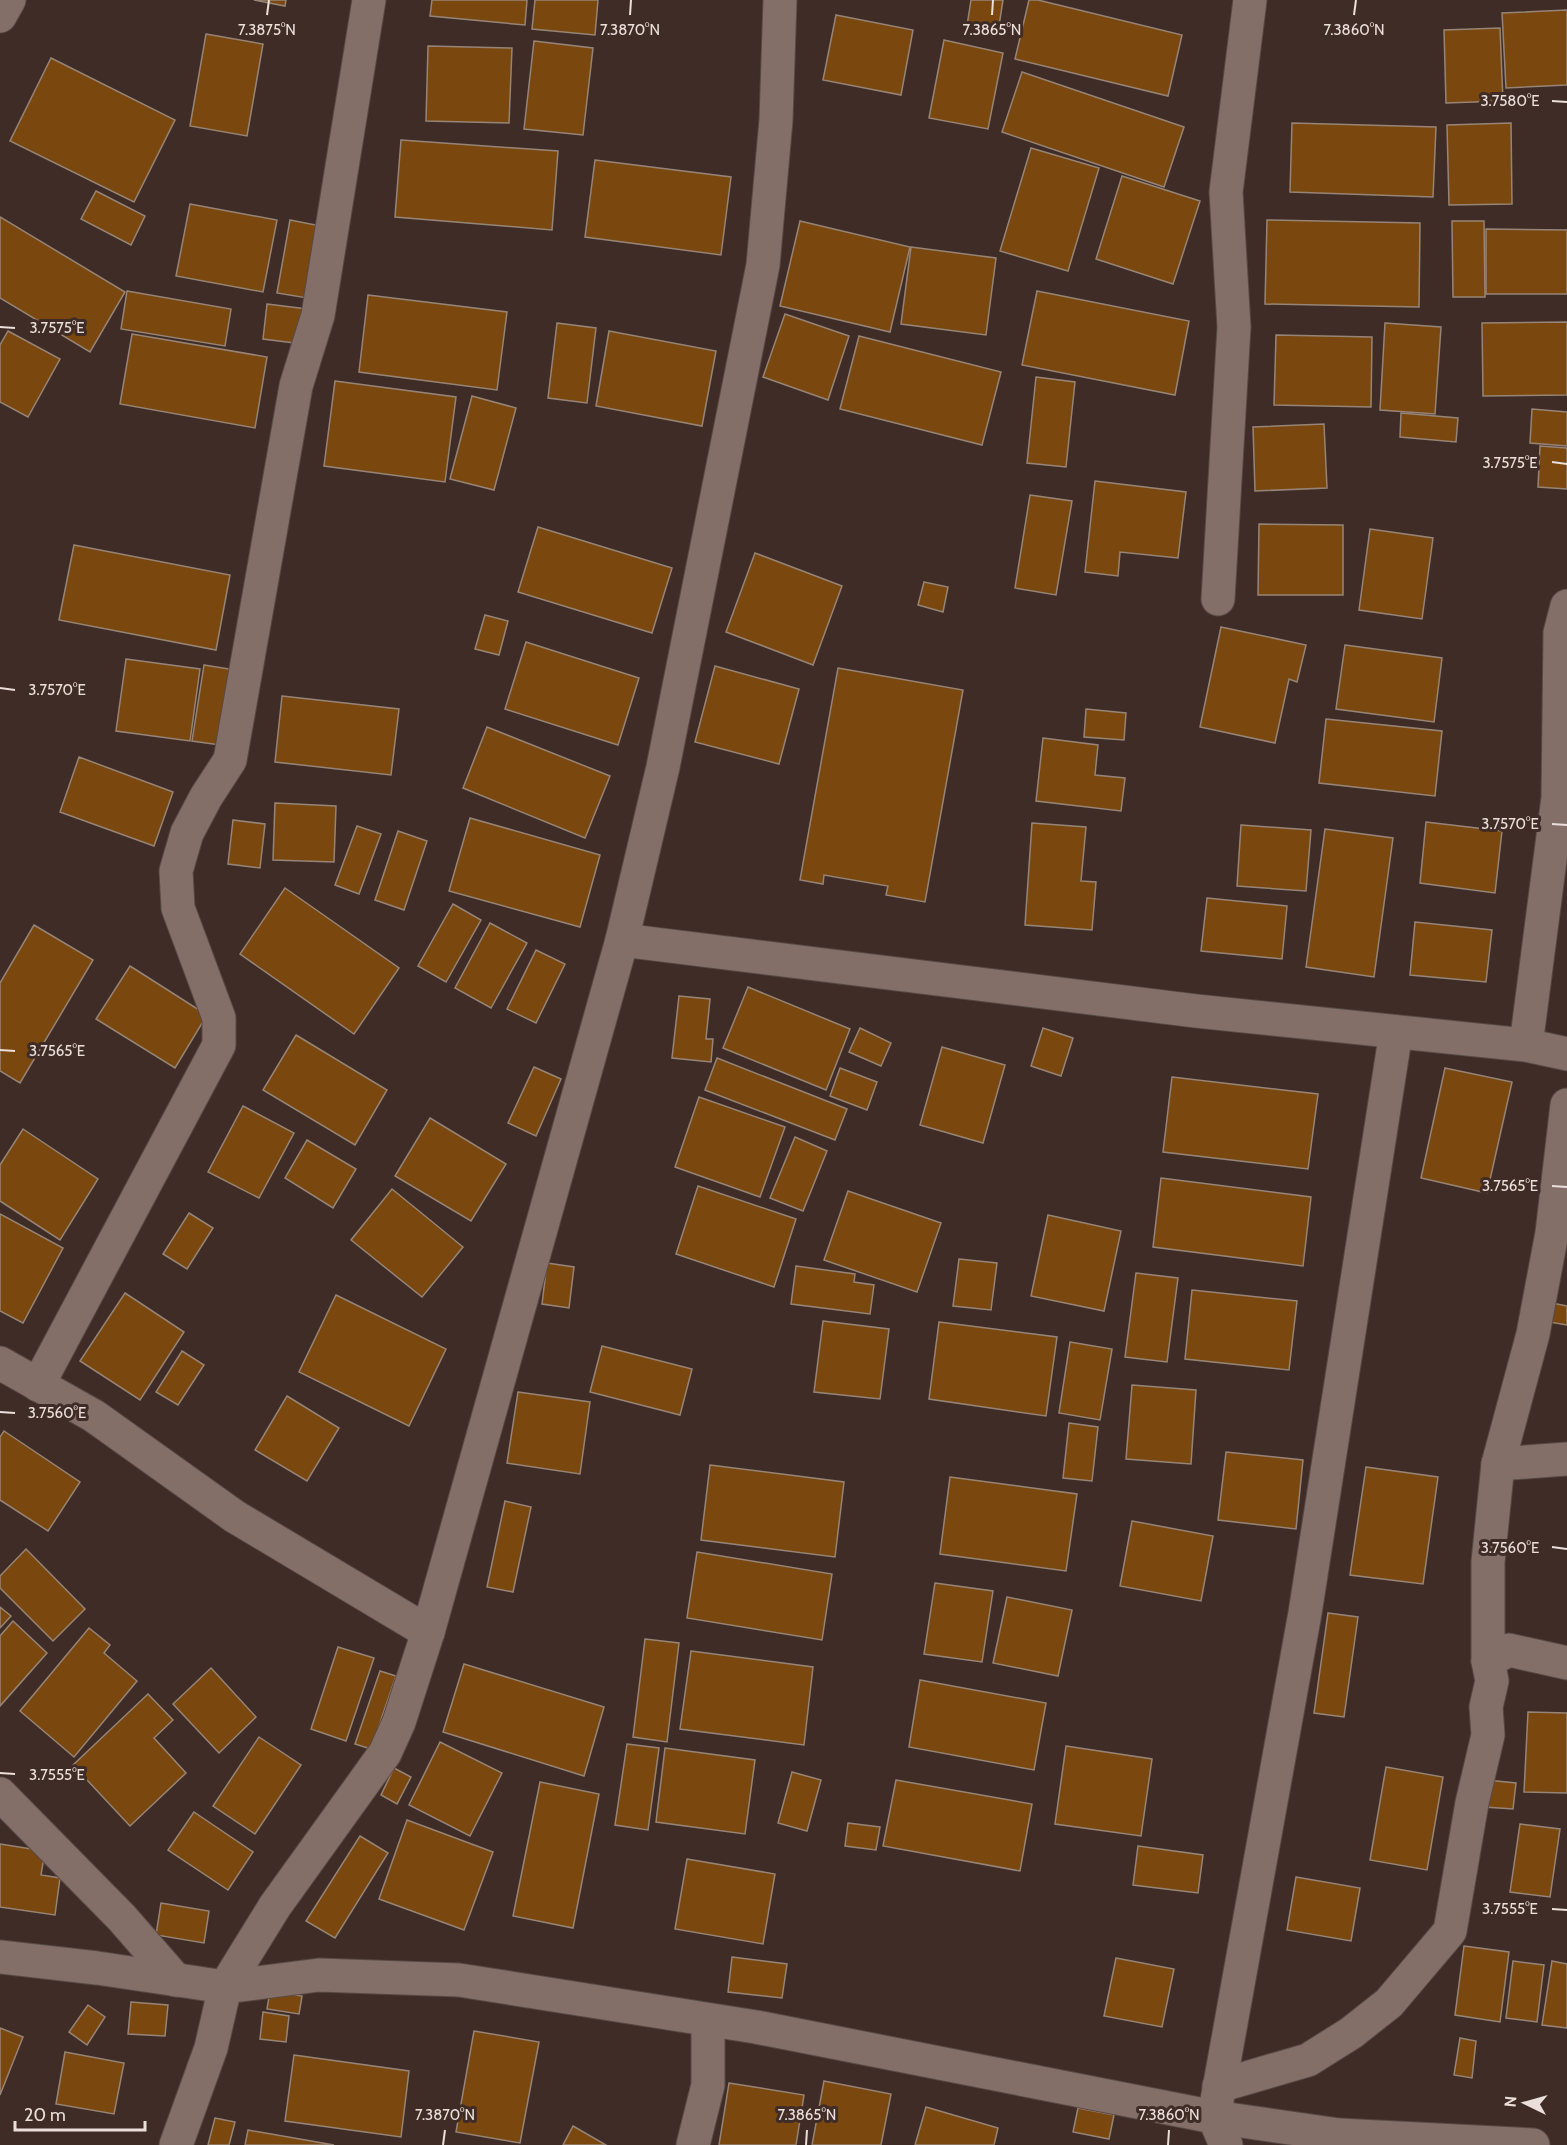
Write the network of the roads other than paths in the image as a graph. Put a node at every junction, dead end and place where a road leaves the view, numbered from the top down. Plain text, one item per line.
1 (9, 0) edge
2 (369, 0) edge
3 (780, 0) edge
4 (1250, 0) edge
5 (0, 16) edge
6 (1218, 599) dead end
7 (1567, 606) edge
8 (622, 940) junction
9 (1396, 1032) junction
10 (1526, 1045) junction
11 (1567, 1054) edge
12 (1567, 1105) edge
13 (0, 1363) edge
14 (38, 1384) junction
15 (1567, 1459) edge
16 (1498, 1464) junction
17 (428, 1632) junction
18 (1488, 1661) junction
19 (1567, 1663) edge
20 (0, 1794) edge
21 (0, 1957) edge
22 (176, 1980) junction
23 (225, 1987) junction
24 (708, 2020) junction
25 (1220, 2116) edge
26 (176, 2145) edge
27 (693, 2145) edge
28 (1533, 2145) edge

1 - 5 street
2 - 14 street
3 - 8 street
4 - 6 street
7 - 10 street
8 - 9 street
8 - 17 street
9 - 10 street
9 - 25 street
10 - 11 street
12 - 16 street
13 - 14 street
14 - 17 street
15 - 16 street
16 - 18 street
17 - 23 street
18 - 19 street
18 - 25 street
20 - 22 street
21 - 22 street
22 - 23 street
23 - 24 street
23 - 26 street
24 - 25 street
24 - 27 street
25 - 28 street

